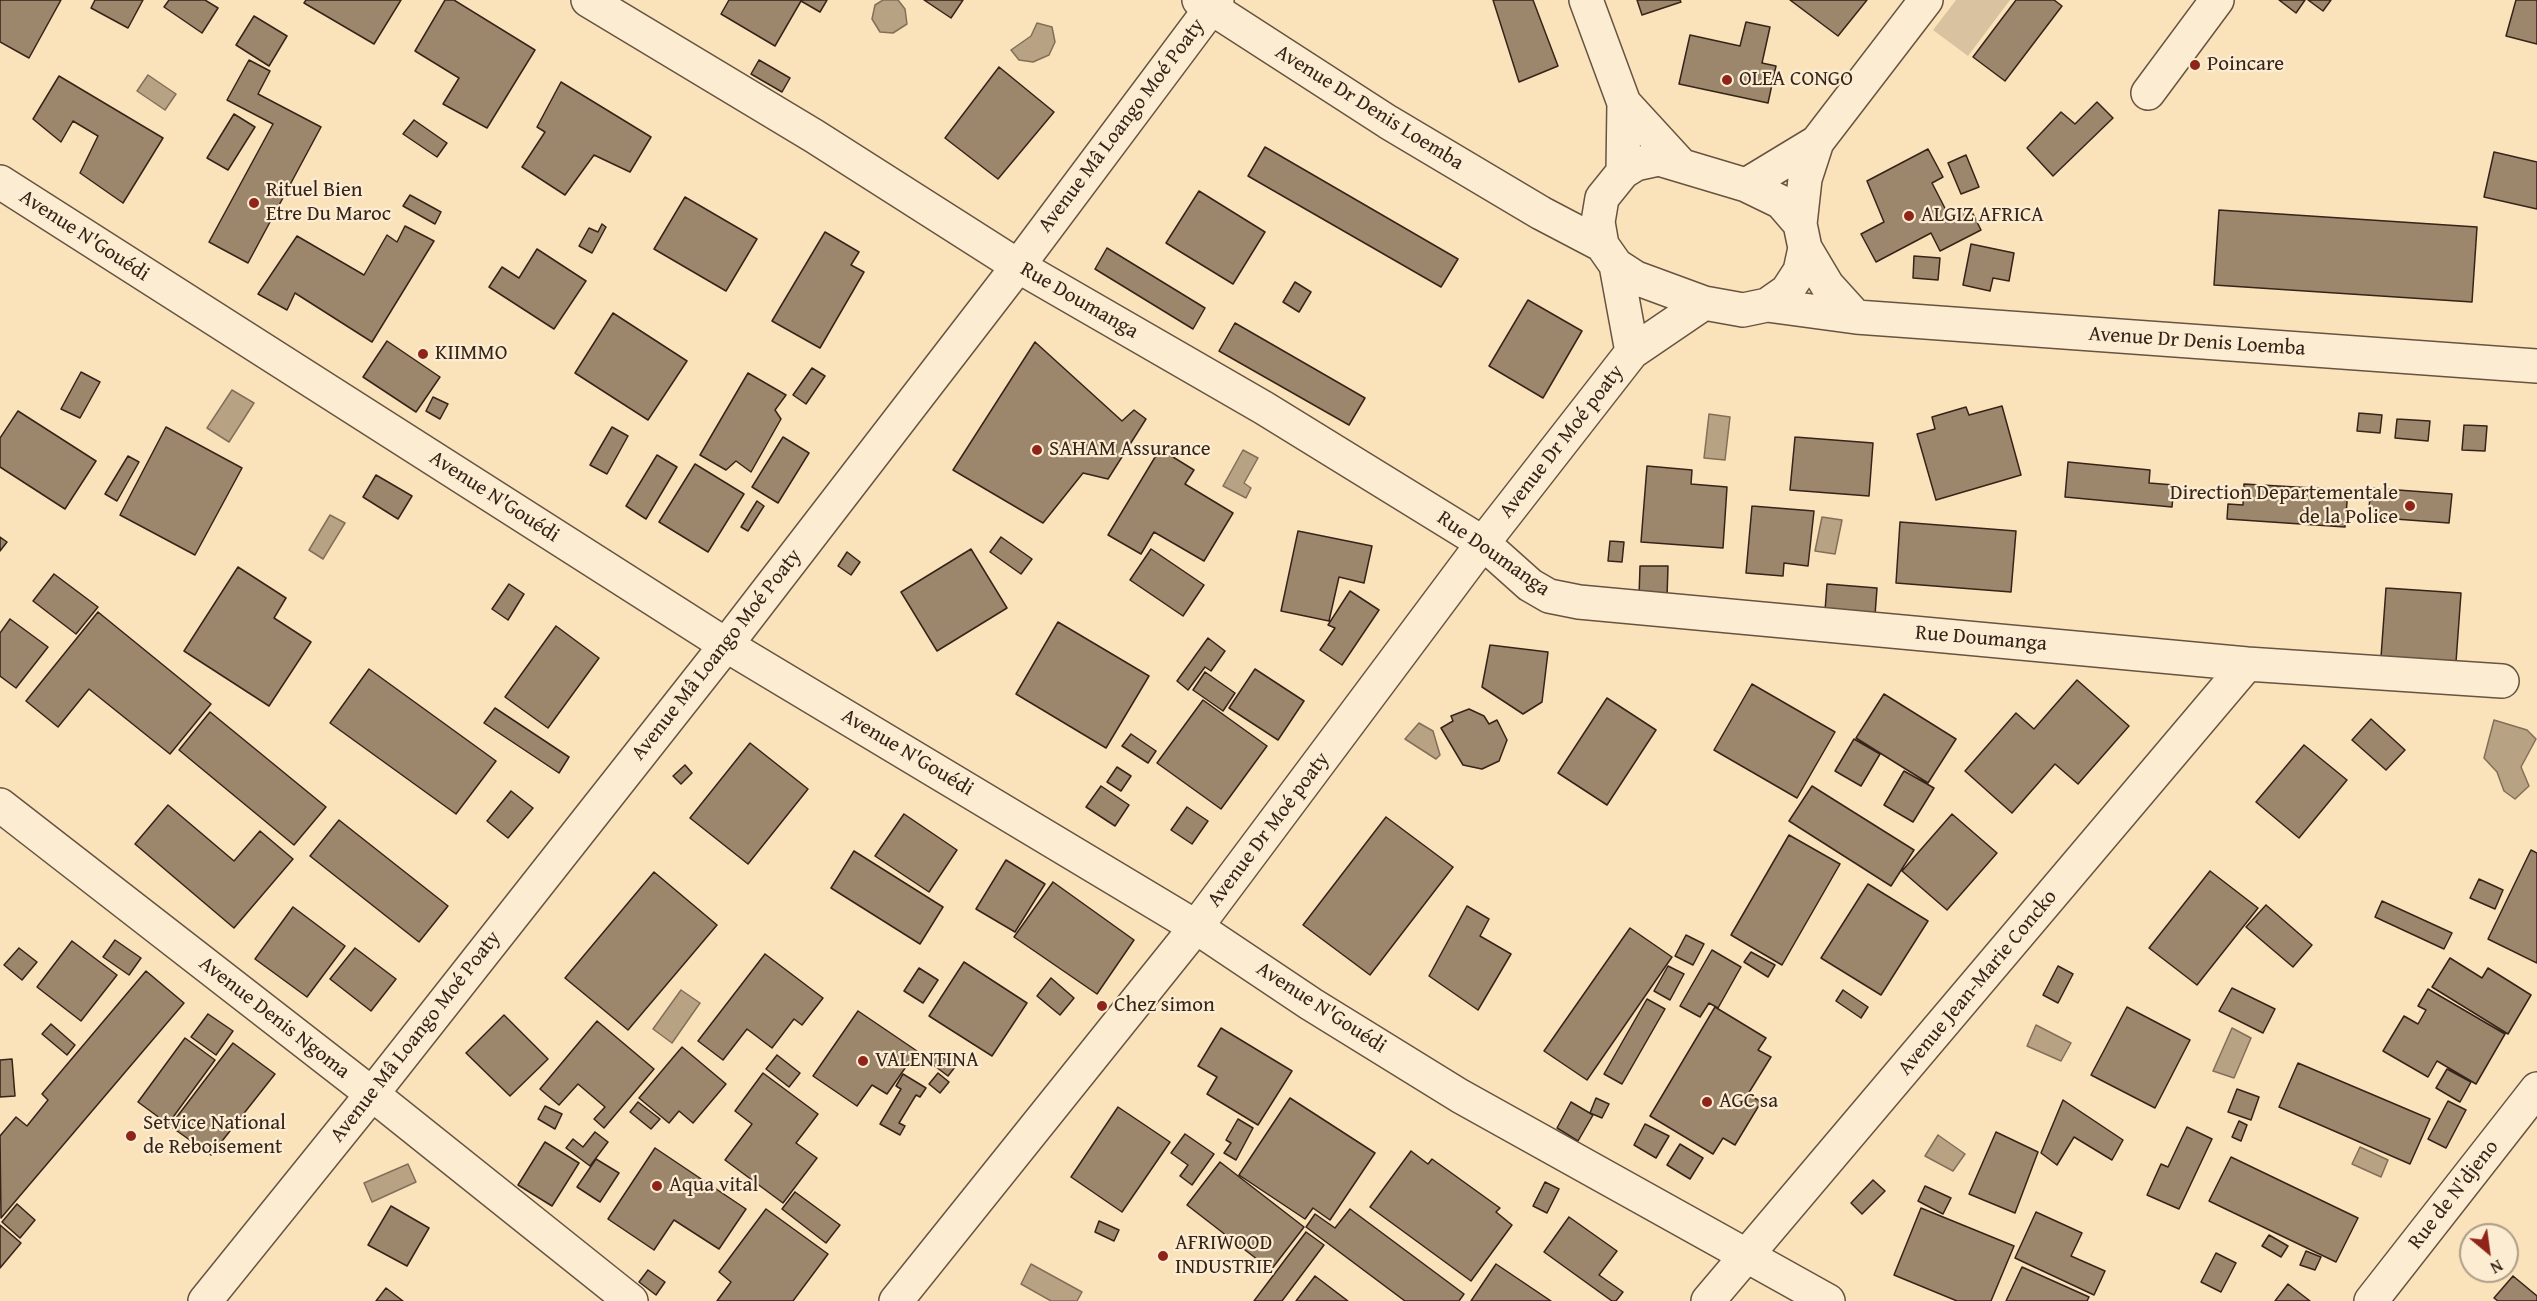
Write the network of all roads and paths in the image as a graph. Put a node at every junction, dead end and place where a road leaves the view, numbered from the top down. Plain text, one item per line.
1 (588, 0) edge
2 (1586, 0) edge
3 (1926, 0) edge
4 (2217, 0) edge
5 (1209, 2) edge
6 (2148, 93) dead end
7 (1624, 103) junction
8 (1817, 142) junction
9 (1680, 164) junction
10 (1623, 172) junction
11 (0, 182) edge
12 (1746, 185) junction
13 (1602, 198) junction
14 (1541, 213) junction
15 (1802, 236) junction
16 (1609, 255) junction
17 (1018, 266) junction
18 (1704, 303) junction
19 (1767, 305) junction
20 (1856, 317) junction
21 (1632, 352) junction
22 (2537, 366) edge
23 (1483, 543) junction
24 (726, 645) junction
25 (2247, 664) junction
26 (2502, 681) dead end
27 (0, 805) edge
28 (1196, 927) junction
29 (2537, 1089) edge
30 (372, 1094) junction
31 (1746, 1257) junction
32 (205, 1301) edge
33 (631, 1301) edge
34 (896, 1301) edge
35 (1708, 1301) edge
36 (1828, 1301) edge
37 (2371, 1301) edge

1 - 17 street, Rue Doumanga
2 - 7 street
3 - 8 street
4 - 6 street
5 - 14 street, Avenue Dr Denis Loemba
5 - 17 street, Avenue Mâ Loango Moé Poaty
7 - 9 street
7 - 10 street
8 - 12 street
8 - 15 street
9 - 10 street
9 - 12 street
10 - 13 street
11 - 24 street, Avenue N'Gouédi
12 - 15 street
13 - 14 street
13 - 16 street
14 - 16 street, Avenue Dr Denis Loemba
15 - 19 street
15 - 20 street
16 - 18 street
16 - 21 street, Avenue Dr Moé poaty
17 - 23 street, Rue Doumanga
17 - 24 street, Avenue Mâ Loango Moé Poaty
18 - 19 street
18 - 21 street, Avenue Dr Moé poaty
19 - 20 street, Avenue Dr Denis Loemba
20 - 22 street, Avenue Dr Denis Loemba
21 - 23 street, Avenue Dr Moé poaty
23 - 25 street, Rue Doumanga
23 - 28 street, Avenue Dr Moé poaty
24 - 28 street, Avenue N'Gouédi
24 - 30 street, Avenue Mâ Loango Moé Poaty
25 - 26 street, Rue Doumanga
25 - 31 street, Avenue Jean-Marie Concko
27 - 30 street, Avenue Denis Ngoma
28 - 31 street, Avenue N'Gouédi
28 - 34 street, Avenue Dr Moé poaty
29 - 37 street, Rue de N'djeno
30 - 32 street, Avenue Mâ Loango Moé Poaty
30 - 33 street, Avenue Denis Ngoma
31 - 35 street, Avenue Jean-Marie Concko
31 - 36 street, Avenue N'Gouédi

